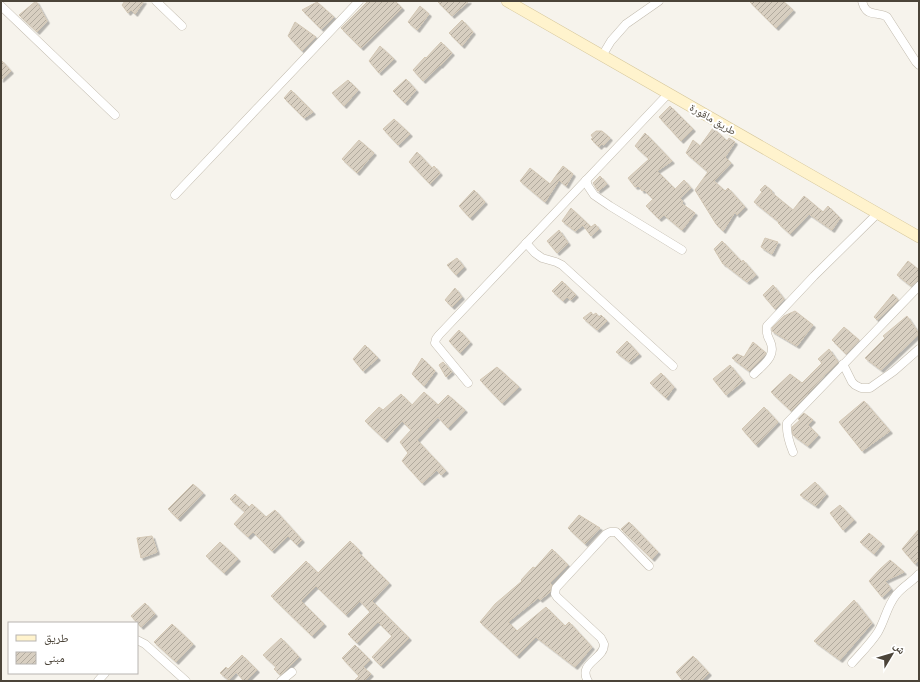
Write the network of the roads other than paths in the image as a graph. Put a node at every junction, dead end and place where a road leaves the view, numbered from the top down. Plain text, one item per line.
1 (156, 1) edge
2 (359, 1) edge
3 (507, 1) edge
4 (659, 1) edge
5 (862, 1) edge
6 (1, 6) edge
7 (182, 26) dead end
8 (602, 56) junction
9 (919, 65) edge
10 (668, 94) junction
11 (115, 115) dead end
12 (586, 180) junction
13 (175, 195) dead end
14 (878, 213) junction
15 (919, 237) edge
16 (526, 243) junction
17 (682, 250) dead end
18 (919, 286) edge
19 (919, 349) edge
20 (843, 364) junction
21 (673, 366) dead end
22 (754, 374) dead end
23 (468, 383) dead end
24 (793, 452) dead end
25 (649, 566) dead end
26 (919, 574) edge
27 (138, 640) edge
28 (852, 663) dead end
29 (292, 672) dead end
30 (186, 681) edge
31 (281, 681) edge
32 (588, 681) edge

1 - 7 street
2 - 13 street
3 - 8 street, طريق ماقورة
4 - 8 street
5 - 9 street
6 - 11 street
8 - 10 street, طريق ماقورة
10 - 12 street
10 - 14 street, طريق ماقورة
12 - 16 street
12 - 17 street
14 - 15 street, طريق ماقورة
14 - 22 street
16 - 21 street
16 - 23 street
18 - 20 street
19 - 20 street
20 - 24 street
25 - 32 street
26 - 28 street
27 - 30 street
29 - 31 street

